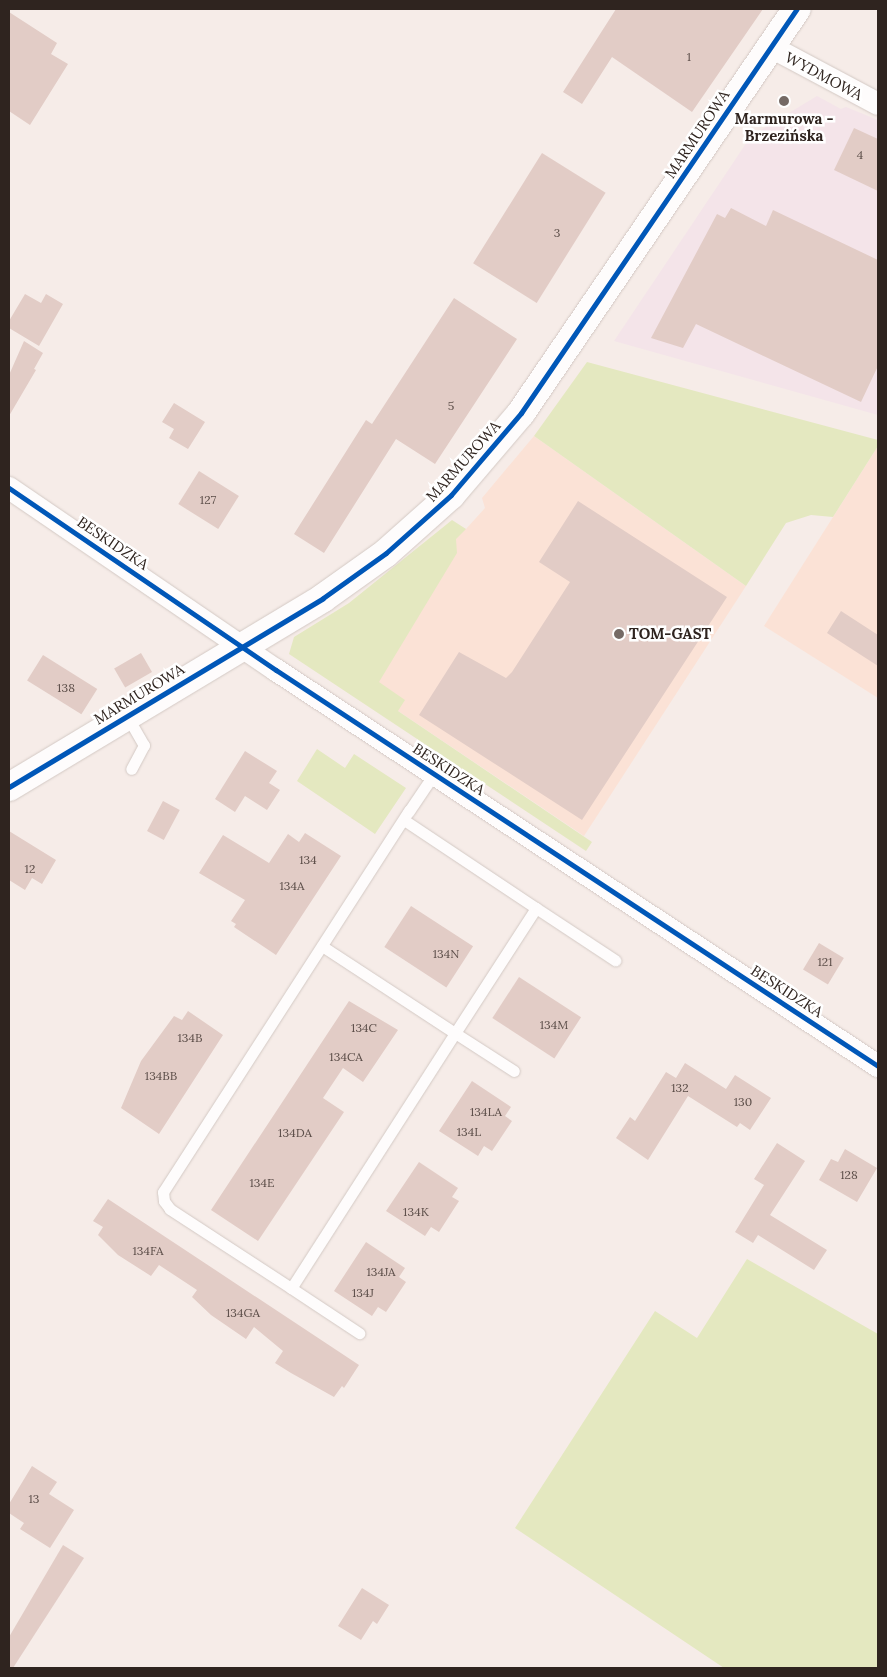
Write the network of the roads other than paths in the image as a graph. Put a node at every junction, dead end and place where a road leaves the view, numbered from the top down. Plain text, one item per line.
1 (797, 9) edge
2 (771, 47) junction
3 (878, 104) edge
4 (9, 488) edge
5 (244, 646) junction
6 (127, 716) junction
7 (131, 769) dead end
8 (434, 774) junction
9 (9, 787) edge
10 (404, 820) junction
11 (536, 908) junction
12 (322, 946) junction
13 (615, 960) dead end
14 (455, 1033) junction
15 (878, 1066) edge
16 (514, 1071) dead end
17 (291, 1288) junction
18 (359, 1333) dead end

1 - 2 street, MARMUROWA
2 - 3 street, WYDMOWA
2 - 5 street, MARMUROWA
4 - 5 street, BESKIDZKA
5 - 6 street, MARMUROWA
5 - 8 street, BESKIDZKA
6 - 7 lane
6 - 9 street, MARMUROWA
8 - 10 lane
8 - 15 street, BESKIDZKA
10 - 11 lane
10 - 12 lane
11 - 13 lane
11 - 14 lane
12 - 14 lane
12 - 17 lane
14 - 16 lane
14 - 17 lane
17 - 18 lane

